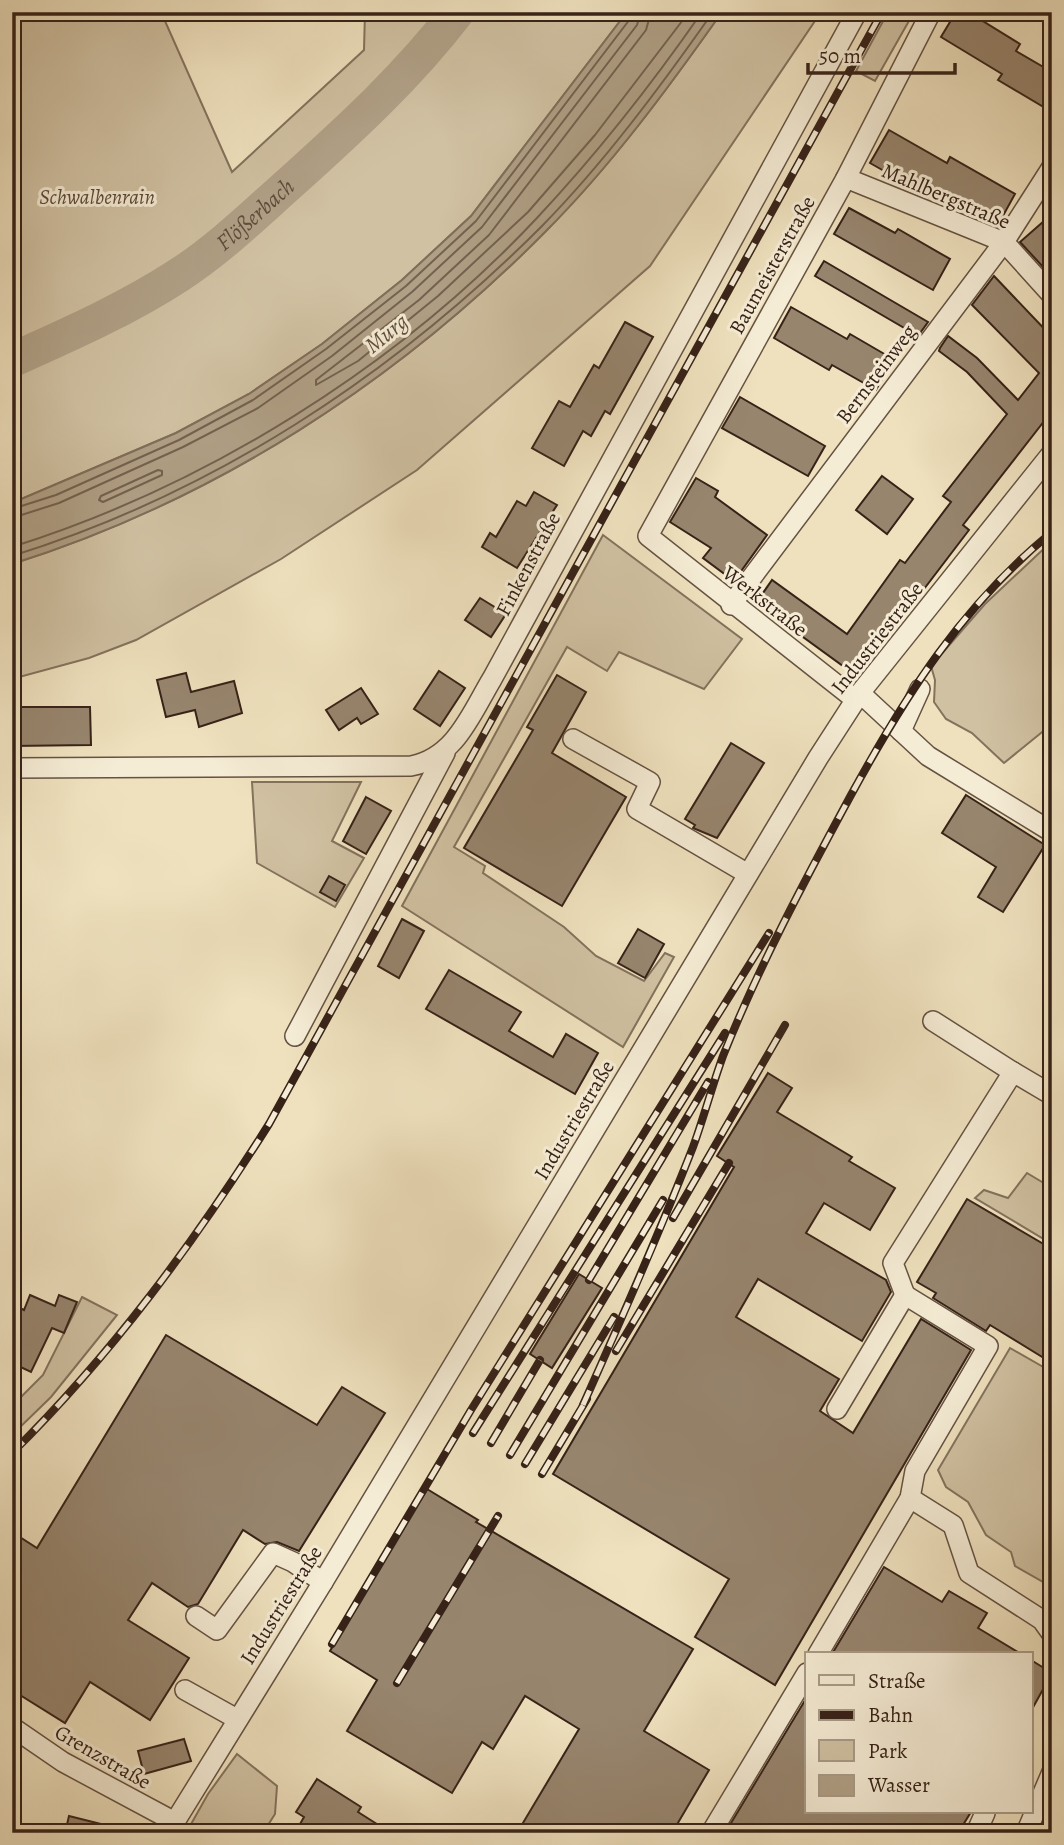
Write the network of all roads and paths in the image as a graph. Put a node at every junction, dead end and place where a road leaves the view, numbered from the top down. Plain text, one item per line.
1 (857, 12) edge
2 (931, 12) edge
3 (1052, 167) edge
4 (846, 178) junction
5 (1004, 242) junction
6 (1052, 295) edge
7 (1052, 453) edge
8 (648, 536) joint
9 (731, 605) junction
10 (920, 689) dead end
11 (858, 696) junction
12 (901, 731) junction
13 (573, 738) dead end
14 (447, 750) junction
15 (12, 768) edge
16 (1052, 832) edge
17 (748, 874) junction
18 (933, 1021) dead end
19 (295, 1036) dead end
20 (1013, 1072) junction
21 (1052, 1095) edge
22 (905, 1295) junction
23 (837, 1409) dead end
24 (910, 1498) junction
25 (323, 1582) junction
26 (196, 1616) dead end
27 (1052, 1634) edge
28 (819, 1652) edge
29 (805, 1675) edge
30 (185, 1690) dead end
31 (237, 1719) junction
32 (12, 1727) edge
33 (1052, 1772) edge
34 (985, 1814) edge
35 (170, 1827) edge
36 (711, 1833) edge
37 (976, 1833) edge
38 (1026, 1833) edge

1 - 14 street, Finkenstraße
2 - 4 street, Baumeisterstraße
3 - 5 street, Bernsteinweg
4 - 5 street, Mahlbergstraße
4 - 8 street, Baumeisterstraße
5 - 6 street, Mahlbergstraße
5 - 9 street, Bernsteinweg
7 - 11 street, Industriestraße
8 - 9 street, Werkstraße
9 - 11 street, Werkstraße
10 - 12 street
11 - 12 street, Werkstraße
11 - 17 street, Industriestraße
12 - 16 street, Werkstraße
13 - 17 street
14 - 15 street
14 - 19 street, Finkenstraße
17 - 25 street, Industriestraße
18 - 20 street
20 - 21 street
20 - 22 street
22 - 23 street
22 - 24 street
24 - 27 street
24 - 28 street
25 - 26 street
25 - 31 street, Industriestraße
29 - 36 street
30 - 31 street
31 - 35 street, Industriestraße
32 - 35 street, Grenzstraße
33 - 38 street
34 - 37 street

